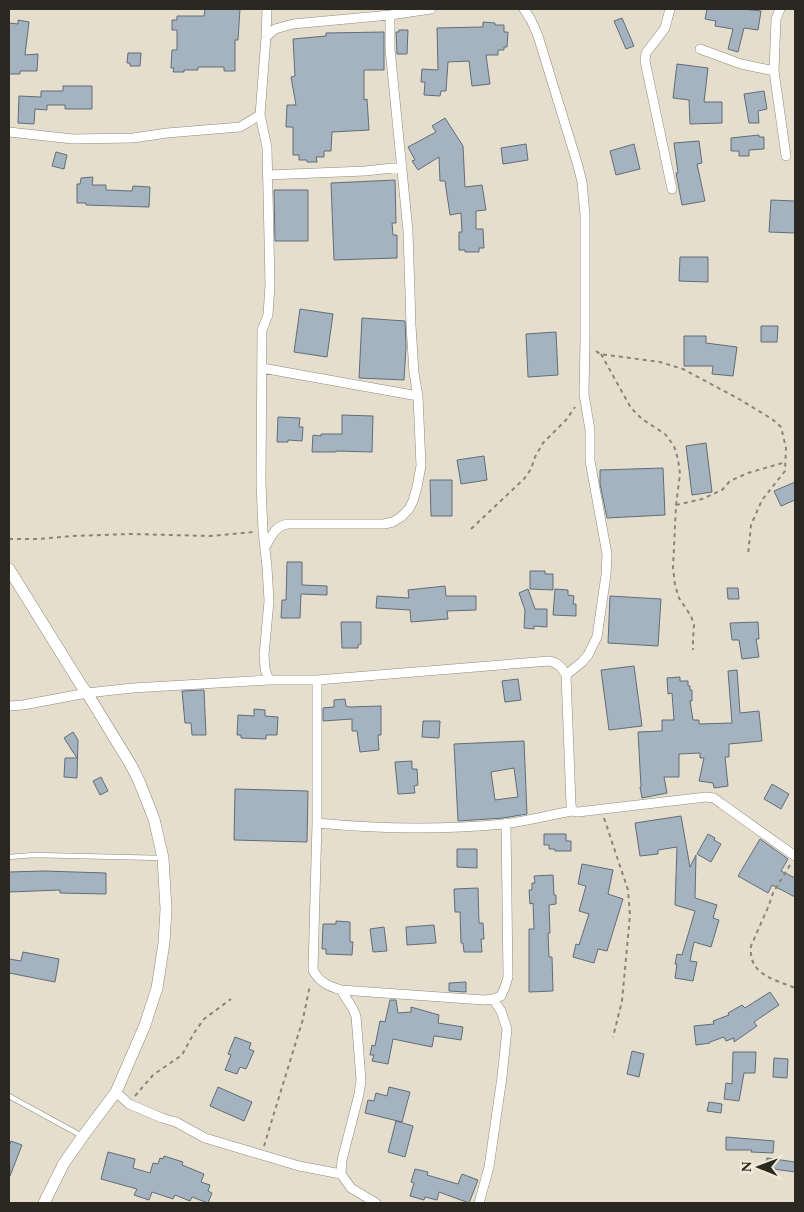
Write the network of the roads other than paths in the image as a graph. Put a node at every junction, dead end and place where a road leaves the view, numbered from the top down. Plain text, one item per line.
1 (267, 9) edge
2 (431, 9) edge
3 (524, 9) edge
4 (670, 9) edge
5 (780, 9) edge
6 (390, 15) junction
7 (266, 36) junction
8 (700, 49) dead end
9 (774, 71) junction
10 (260, 115) junction
11 (9, 132) edge
12 (786, 156) dead end
13 (402, 167) junction
14 (267, 175) junction
15 (672, 189) dead end
16 (262, 368) junction
17 (418, 396) junction
18 (266, 547) junction
19 (9, 569) edge
20 (566, 675) junction
21 (269, 680) junction
22 (317, 680) junction
23 (87, 693) junction
24 (9, 706) edge
25 (572, 811) junction
26 (317, 823) junction
27 (506, 823) junction
28 (795, 856) edge
29 (9, 857) edge
30 (163, 858) junction
31 (341, 990) junction
32 (493, 999) junction
33 (116, 1092) junction
34 (9, 1096) edge
35 (82, 1136) junction
36 (341, 1174) junction
37 (44, 1203) edge
38 (376, 1203) edge
39 (479, 1203) edge

1 - 7 street
2 - 6 street
3 - 20 street
4 - 15 street
5 - 9 street
6 - 7 street
6 - 13 street
7 - 10 street
8 - 9 street
9 - 12 street
10 - 11 street
10 - 14 street
13 - 14 street
13 - 17 street
14 - 16 street
16 - 17 street
16 - 18 street
17 - 18 street
18 - 21 street
19 - 23 street
20 - 22 street
20 - 25 street
21 - 22 street
21 - 23 street
22 - 26 street
23 - 24 street
23 - 30 street
25 - 27 street
25 - 28 street
26 - 27 street
26 - 31 street
27 - 32 street
29 - 30 lane
30 - 33 street
31 - 32 street
31 - 36 street
32 - 39 street
33 - 35 street
33 - 36 street
34 - 35 lane
35 - 37 street
36 - 38 street

